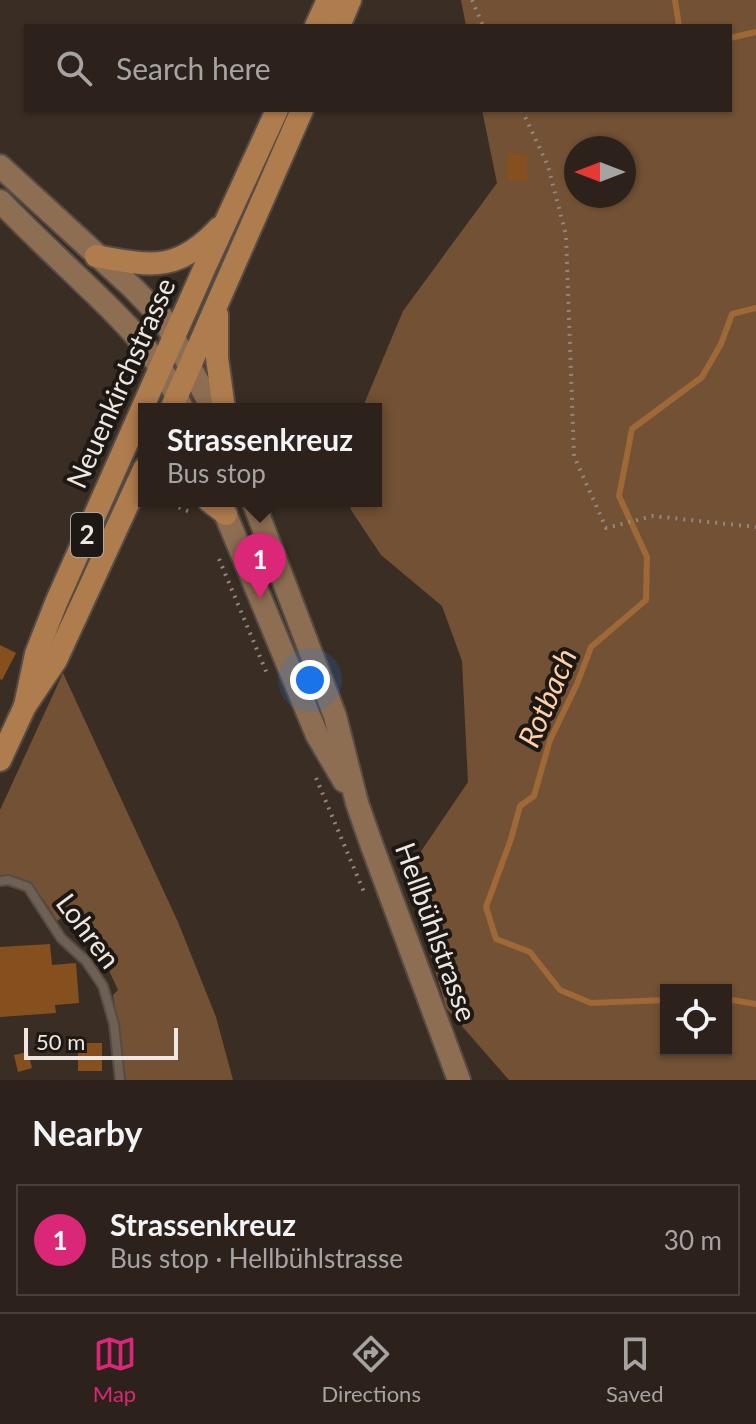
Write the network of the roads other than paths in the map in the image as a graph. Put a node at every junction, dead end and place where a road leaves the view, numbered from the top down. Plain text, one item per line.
1 (328, 0) edge
2 (350, 0) edge
3 (317, 24) edge
4 (340, 24) edge
5 (276, 112) edge
6 (301, 112) edge
7 (0, 166) edge
8 (0, 201) edge
9 (226, 222) junction
10 (96, 256) junction
11 (218, 304) junction
12 (175, 336) junction
13 (189, 366) junction
14 (161, 367) junction
15 (145, 403) edge
16 (176, 403) edge
17 (178, 403) edge
18 (210, 403) edge
19 (223, 403) edge
20 (138, 419) edge
21 (135, 505) edge
22 (255, 507) edge
23 (213, 508) edge
24 (25, 706) junction
25 (0, 760) edge
26 (357, 803) junction
27 (0, 881) edge
28 (120, 1080) edge
29 (459, 1080) edge

1 - 3 main road
2 - 4 main road
5 - 9 main road, Neuenkirchstrasse / 2
6 - 11 main road, Neuenkirchstrasse
7 - 10 main road
8 - 14 main road
9 - 10 main road
9 - 12 main road, Neuenkirchstrasse / 2
10 - 12 main road
11 - 13 main road, Neuenkirchstrasse
11 - 19 main road
12 - 13 main road
12 - 14 main road, Neuenkirchstrasse / 2
13 - 17 main road, Neuenkirchstrasse
13 - 18 main road
14 - 15 main road, Neuenkirchstrasse / 2
14 - 16 main road
20 - 24 main road, Neuenkirchstrasse / 2
21 - 24 main road, Neuenkirchstrasse / 2
22 - 26 main road, Hellbühlstrasse
23 - 26 main road, Hellbühlstrasse
24 - 25 main road, 2
26 - 29 main road, Hellbühlstrasse
27 - 28 lane, Lohren

